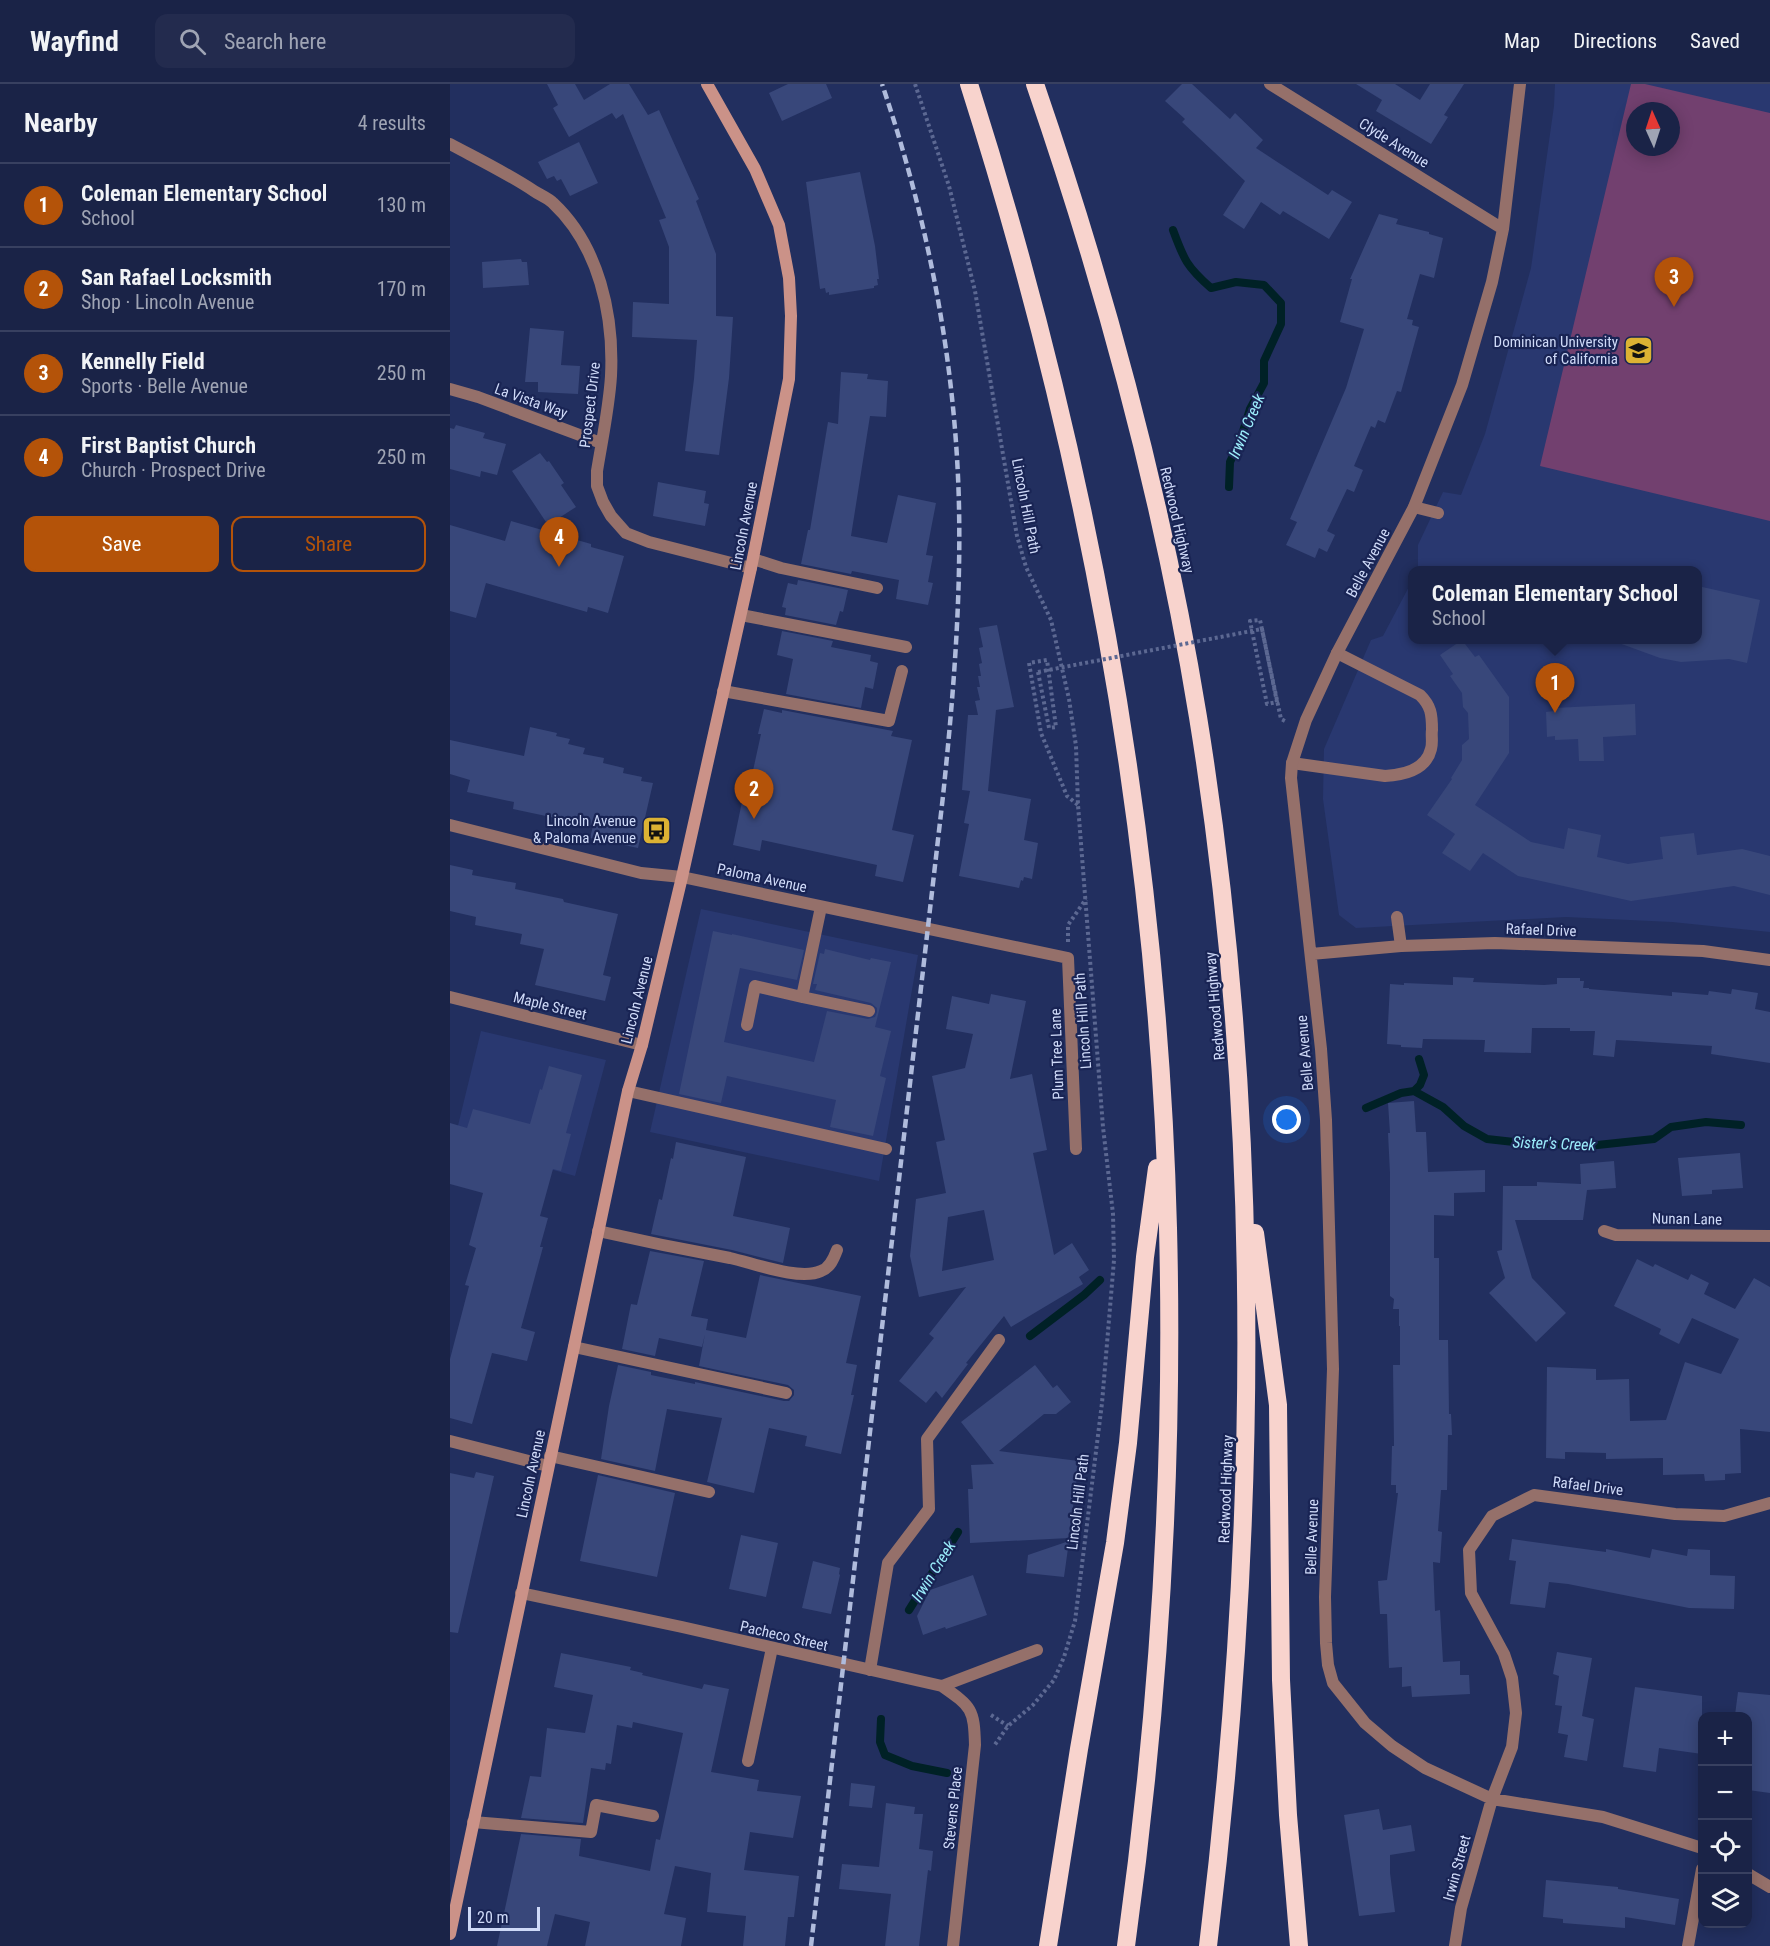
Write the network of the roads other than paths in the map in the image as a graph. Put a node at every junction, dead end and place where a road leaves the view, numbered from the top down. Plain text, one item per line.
1 (706, 84) edge
2 (969, 84) edge
3 (1035, 84) edge
4 (1270, 84) edge
5 (1520, 84) edge
6 (450, 144) edge
7 (1503, 228) junction
8 (450, 389) edge
9 (601, 443) junction
10 (1414, 507) junction
11 (1438, 513) dead end
12 (752, 564) junction
13 (877, 588) dead end
14 (741, 615) junction
15 (906, 647) dead end
16 (1336, 654) junction
17 (902, 671) dead end
18 (723, 691) junction
19 (1292, 763) junction
20 (450, 825) edge
21 (682, 877) junction
22 (821, 906) junction
23 (1397, 917) dead end
24 (1401, 946) junction
25 (1311, 954) junction
26 (1068, 958) joint
27 (1770, 960) edge
28 (450, 997) edge
29 (802, 997) junction
30 (869, 1011) dead end
31 (747, 1025) dead end
32 (642, 1045) junction
33 (628, 1091) junction
34 (1163, 1121) junction
35 (1242, 1136) junction
36 (886, 1149) dead end
37 (1076, 1149) dead end
38 (598, 1231) junction
39 (1604, 1231) dead end
40 (1770, 1236) edge
41 (837, 1250) dead end
42 (999, 1340) dead end
43 (574, 1347) junction
44 (786, 1393) dead end
45 (450, 1441) edge
46 (549, 1461) junction
47 (710, 1492) dead end
48 (1770, 1503) edge
49 (521, 1593) junction
50 (772, 1648) junction
51 (1037, 1650) dead end
52 (870, 1670) junction
53 (942, 1686) junction
54 (748, 1761) dead end
55 (1492, 1799) junction
56 (653, 1816) dead end
57 (473, 1821) junction
58 (1698, 1847) edge
59 (1701, 1874) edge
60 (1752, 1876) edge
61 (1770, 1887) edge
62 (450, 1934) edge
63 (953, 1946) edge
64 (1048, 1946) edge
65 (1126, 1946) edge
66 (1208, 1946) edge
67 (1299, 1946) edge
68 (1455, 1946) edge
69 (1688, 1946) edge

1 - 12 main road, Lincoln Avenue
2 - 34 highway
3 - 35 highway, Redwood Highway
4 - 7 street, Clyde Avenue
5 - 7 street, Belle Avenue
6 - 9 street, Prospect Drive
7 - 10 street, Belle Avenue
8 - 9 street, La Vista Way
9 - 12 street, Prospect Drive
10 - 11 street
10 - 16 street, Belle Avenue
12 - 13 street, Prospect Drive
12 - 14 main road, Lincoln Avenue
14 - 15 street
14 - 18 main road, Lincoln Avenue
16 - 19 street, Belle Avenue
16 - 19 street
17 - 18 street
18 - 21 main road, Lincoln Avenue
19 - 25 street, Belle Avenue
20 - 21 street, Paloma Avenue
21 - 22 street, Paloma Avenue
21 - 32 main road, Lincoln Avenue
22 - 26 street, Paloma Avenue
22 - 29 street
23 - 24 street
24 - 25 street, Rafael Drive
24 - 27 street, Rafael Drive
25 - 55 street, Belle Avenue
26 - 37 street, Plum Tree Lane
28 - 32 street, Maple Street
29 - 30 street
29 - 31 street
32 - 33 main road, Lincoln Avenue
33 - 36 street
33 - 38 main road, Lincoln Avenue
34 - 64 highway
34 - 65 highway
35 - 66 highway, Redwood Highway
35 - 67 highway
38 - 41 street
38 - 43 main road, Lincoln Avenue
39 - 40 street, Nunan Lane
42 - 52 street
43 - 44 street
43 - 46 main road, Lincoln Avenue
45 - 46 street
46 - 47 street
46 - 49 main road, Lincoln Avenue
48 - 55 street, Rafael Drive
49 - 50 street, Pacheco Street
49 - 57 main road, Lincoln Avenue
50 - 52 street, Pacheco Street
50 - 54 street
51 - 53 street
52 - 53 street, Pacheco Street
53 - 63 street, Stevens Place
55 - 58 street, Belle Avenue
55 - 68 street, Irwin Street
56 - 57 street
57 - 62 main road, Lincoln Avenue
59 - 69 street
60 - 61 street

